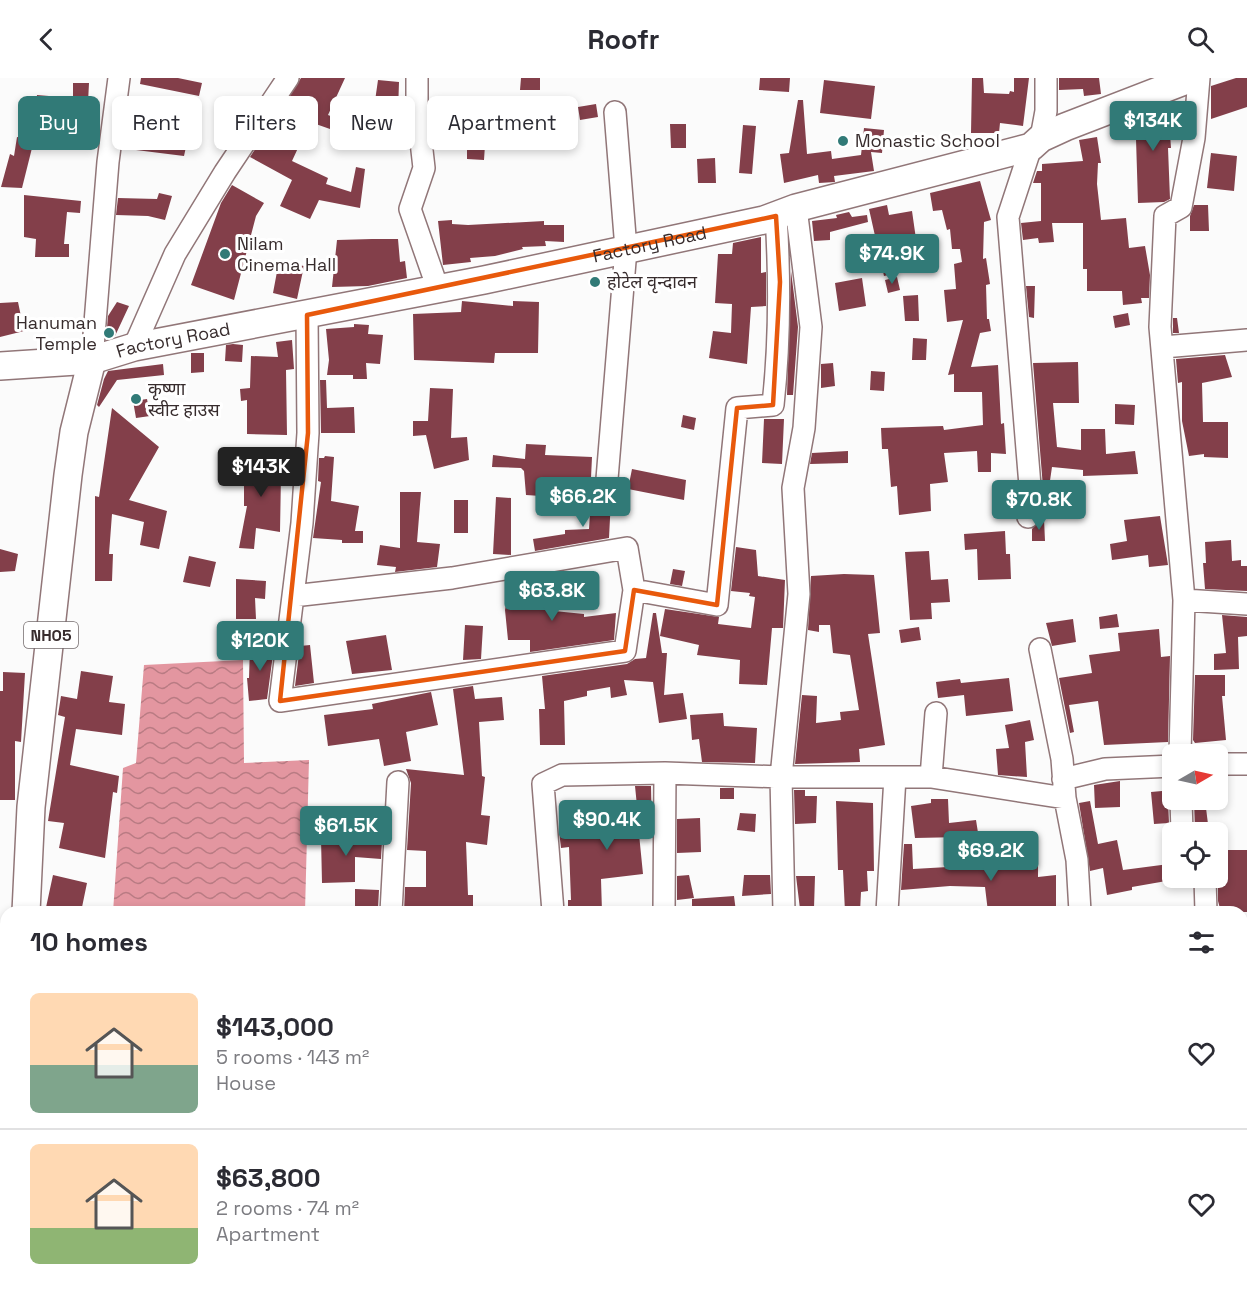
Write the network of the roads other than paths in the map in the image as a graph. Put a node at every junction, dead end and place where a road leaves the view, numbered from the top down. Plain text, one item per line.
1 (119, 78) edge
2 (288, 78) edge
3 (417, 78) edge
4 (1046, 78) edge
5 (1192, 78) edge
6 (1199, 78) edge
7 (615, 112) dead end
8 (1036, 142) junction
9 (786, 212) junction
10 (626, 249) junction
11 (438, 289) junction
12 (307, 315) junction
13 (1247, 340) edge
14 (134, 347) junction
15 (1163, 347) junction
16 (92, 360) junction
17 (0, 366) edge
18 (607, 479) dead end
19 (1028, 517) dead end
20 (634, 590) junction
21 (293, 596) junction
22 (1184, 600) junction
23 (1247, 604) edge
24 (1040, 649) dead end
25 (936, 713) dead end
26 (1180, 744) edge
27 (1228, 764) edge
28 (1247, 764) edge
29 (1162, 766) edge
30 (666, 773) junction
31 (781, 777) junction
32 (896, 777) junction
33 (931, 777) junction
34 (398, 782) dead end
35 (1064, 788) junction
36 (1205, 888) edge
37 (26, 906) edge
38 (391, 906) edge
39 (553, 906) edge
40 (664, 906) edge
41 (784, 906) edge
42 (887, 906) edge
43 (1080, 906) edge
44 (1206, 906) edge

1 - 16 street
2 - 14 street
3 - 11 street
4 - 8 street
5 - 8 main road, Factory Road
6 - 15 street
7 - 10 street
8 - 9 main road, Factory Road
8 - 19 street
9 - 10 main road, Factory Road
9 - 20 street
9 - 31 street
10 - 11 main road, Factory Road
10 - 18 street
11 - 12 main road, Factory Road
12 - 14 main road, Factory Road
12 - 21 street
13 - 15 street
14 - 16 main road, Factory Road
15 - 22 street
16 - 17 main road, Factory Road
16 - 37 main road, NH05
20 - 21 street
20 - 21 street
22 - 23 street
22 - 26 street
24 - 35 street
25 - 33 street
27 - 28 street
29 - 35 street
30 - 31 street
30 - 39 street
30 - 40 street
31 - 32 street
31 - 41 street
32 - 33 street
32 - 42 street
33 - 35 street
34 - 38 street
35 - 43 street
36 - 44 street

